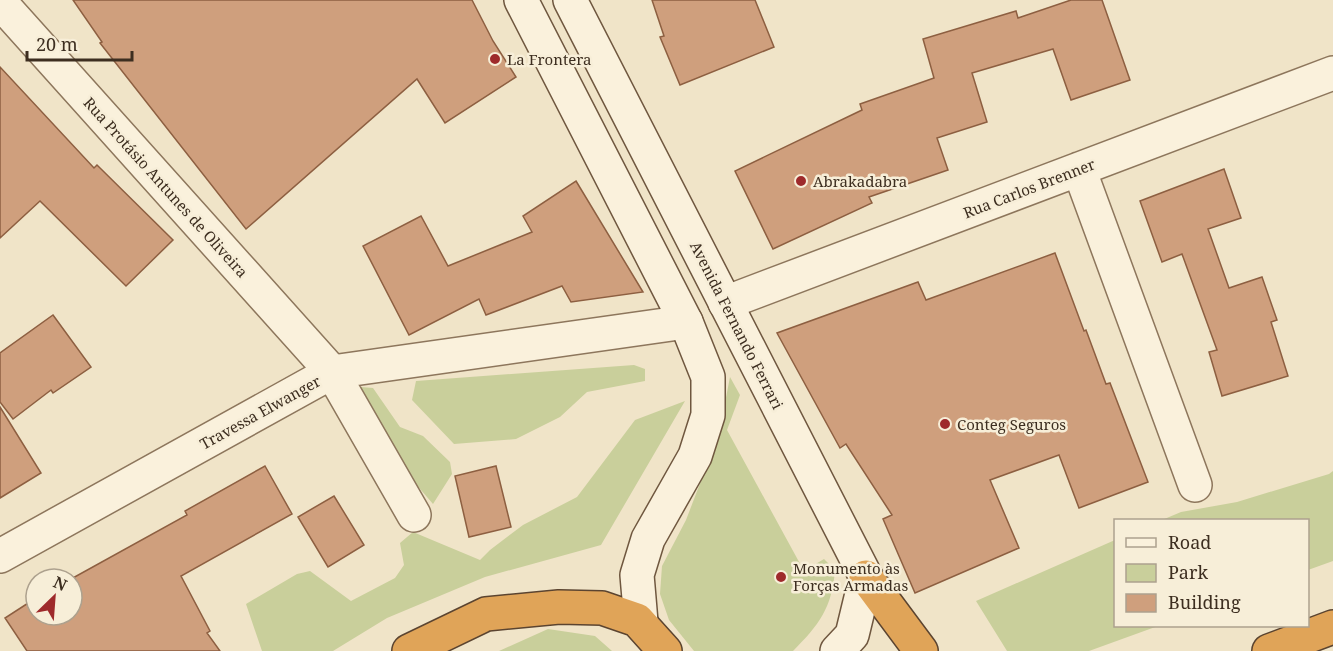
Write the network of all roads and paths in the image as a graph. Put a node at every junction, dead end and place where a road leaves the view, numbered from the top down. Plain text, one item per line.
1 (522, 0) edge
2 (570, 0) edge
3 (0, 2) edge
4 (1333, 73) edge
5 (1079, 169) junction
6 (725, 303) junction
7 (686, 322) junction
8 (332, 372) junction
9 (1195, 485) dead end
10 (414, 515) dead end
11 (0, 556) edge
12 (866, 577) junction
13 (641, 622) junction
14 (1333, 627) edge
15 (409, 651) edge
16 (665, 651) edge
17 (837, 651) edge
18 (921, 651) edge
19 (1269, 651) edge

1 - 7 street
2 - 6 street, Avenida Fernando Ferrari
3 - 8 street, Rua Protásio Antunes de Oliveira
4 - 5 street, Rua Carlos Brenner
5 - 6 street, Rua Carlos Brenner
5 - 9 street
6 - 12 street, Avenida Fernando Ferrari
7 - 8 street, Travessa Elwanger
7 - 13 street
8 - 10 street, Rua Protásio Antunes de Oliveira
8 - 11 street, Travessa Elwanger
12 - 17 street
12 - 18 highway
13 - 15 highway
13 - 16 highway
14 - 19 highway

